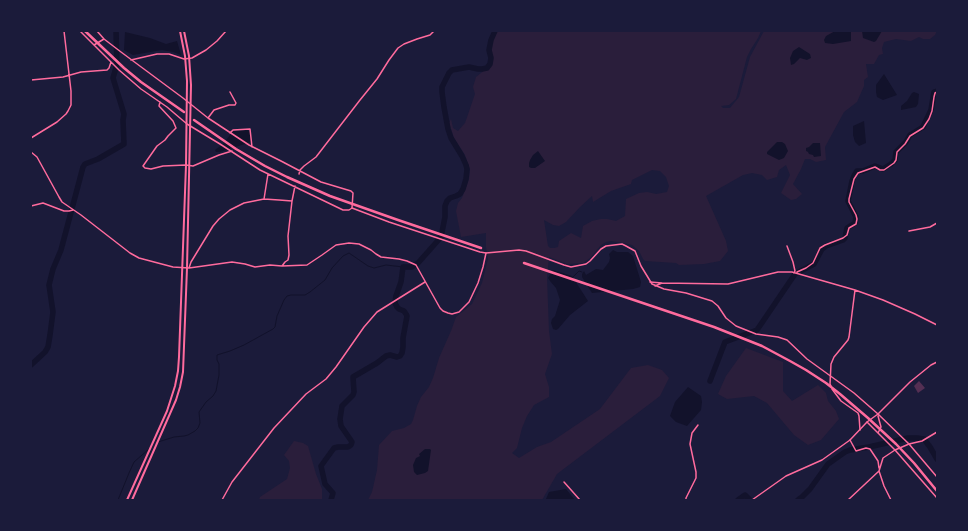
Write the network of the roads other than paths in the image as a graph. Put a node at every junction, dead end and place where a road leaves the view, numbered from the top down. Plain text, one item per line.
1 (64, 31) edge
2 (80, 31) edge
3 (85, 31) edge
4 (97, 31) edge
5 (180, 31) edge
6 (184, 31) edge
7 (226, 31) edge
8 (434, 31) edge
9 (104, 39) junction
10 (94, 45) junction
11 (131, 60) junction
12 (111, 62) junction
13 (69, 74) junction
14 (31, 80) edge
15 (230, 92) dead end
16 (937, 92) edge
17 (187, 101) junction
18 (160, 102) junction
19 (191, 105) junction
20 (184, 112) dead end
21 (208, 118) junction
22 (194, 120) dead end
23 (186, 124) junction
24 (191, 126) junction
25 (230, 133) junction
26 (31, 138) edge
27 (252, 147) junction
28 (31, 152) edge
29 (232, 152) junction
30 (267, 154) junction
31 (267, 157) dead end
32 (186, 165) junction
33 (189, 166) junction
34 (300, 170) junction
35 (268, 174) junction
36 (300, 174) dead end
37 (295, 186) junction
38 (264, 199) junction
39 (292, 201) junction
40 (31, 206) edge
41 (352, 208) junction
42 (72, 210) junction
43 (937, 223) edge
44 (909, 231) dead end
45 (787, 246) dead end
46 (481, 248) dead end
47 (486, 253) junction
48 (524, 262) dead end
49 (282, 266) junction
50 (182, 268) junction
51 (188, 268) junction
52 (795, 273) junction
53 (425, 282) junction
54 (650, 282) junction
55 (662, 284) junction
56 (656, 286) junction
57 (855, 290) junction
58 (937, 326) edge
59 (937, 362) edge
60 (830, 376) junction
61 (878, 414) junction
62 (867, 422) junction
63 (698, 425) dead end
64 (860, 430) junction
65 (937, 432) edge
66 (878, 433) junction
67 (850, 440) junction
68 (909, 444) junction
69 (895, 450) junction
70 (879, 471) junction
71 (937, 477) edge
72 (564, 482) dead end
73 (937, 491) edge
74 (937, 498) edge
75 (127, 500) edge
76 (132, 500) edge
77 (222, 500) edge
78 (580, 500) edge
79 (686, 500) edge
80 (752, 500) edge
81 (848, 500) edge
82 (891, 500) edge

1 - 13 street
2 - 10 street
3 - 20 highway
4 - 9 street
5 - 17 main road
6 - 19 main road
7 - 11 street
8 - 34 street
9 - 10 street
9 - 11 street
10 - 12 street
11 - 17 street
12 - 13 street
12 - 18 street
13 - 14 street
13 - 26 street
15 - 21 street
16 - 52 street
17 - 19 street
17 - 23 main road
18 - 23 street
18 - 32 street
19 - 21 street
19 - 24 main road
21 - 25 street
22 - 46 highway
23 - 24 street
23 - 32 main road
24 - 29 street
24 - 33 main road
25 - 27 street
25 - 27 street
27 - 30 street
28 - 42 street
29 - 33 street
29 - 35 street
30 - 31 street
30 - 34 street
32 - 33 street
32 - 50 main road
33 - 51 main road
34 - 36 street
34 - 41 street
35 - 37 street
35 - 38 street
37 - 39 street
37 - 41 street
38 - 39 street
38 - 51 street
39 - 49 street
40 - 42 street
41 - 47 street
42 - 50 street
43 - 44 street
45 - 52 street
47 - 53 street
47 - 54 street
48 - 73 highway
49 - 51 street
49 - 53 street
50 - 51 street
50 - 75 main road
51 - 76 main road
52 - 55 street
52 - 57 street
53 - 77 street
54 - 55 street
54 - 56 street
55 - 56 street
56 - 60 street
57 - 58 street
57 - 60 street
59 - 61 street
60 - 61 street
60 - 64 street
61 - 62 street
61 - 66 street
61 - 68 street
62 - 64 street
62 - 66 street
63 - 79 street
64 - 67 street
65 - 68 street
66 - 69 street
67 - 70 street
67 - 80 street
68 - 69 street
68 - 71 street
69 - 70 street
69 - 74 street
70 - 81 street
70 - 82 street
72 - 78 street

